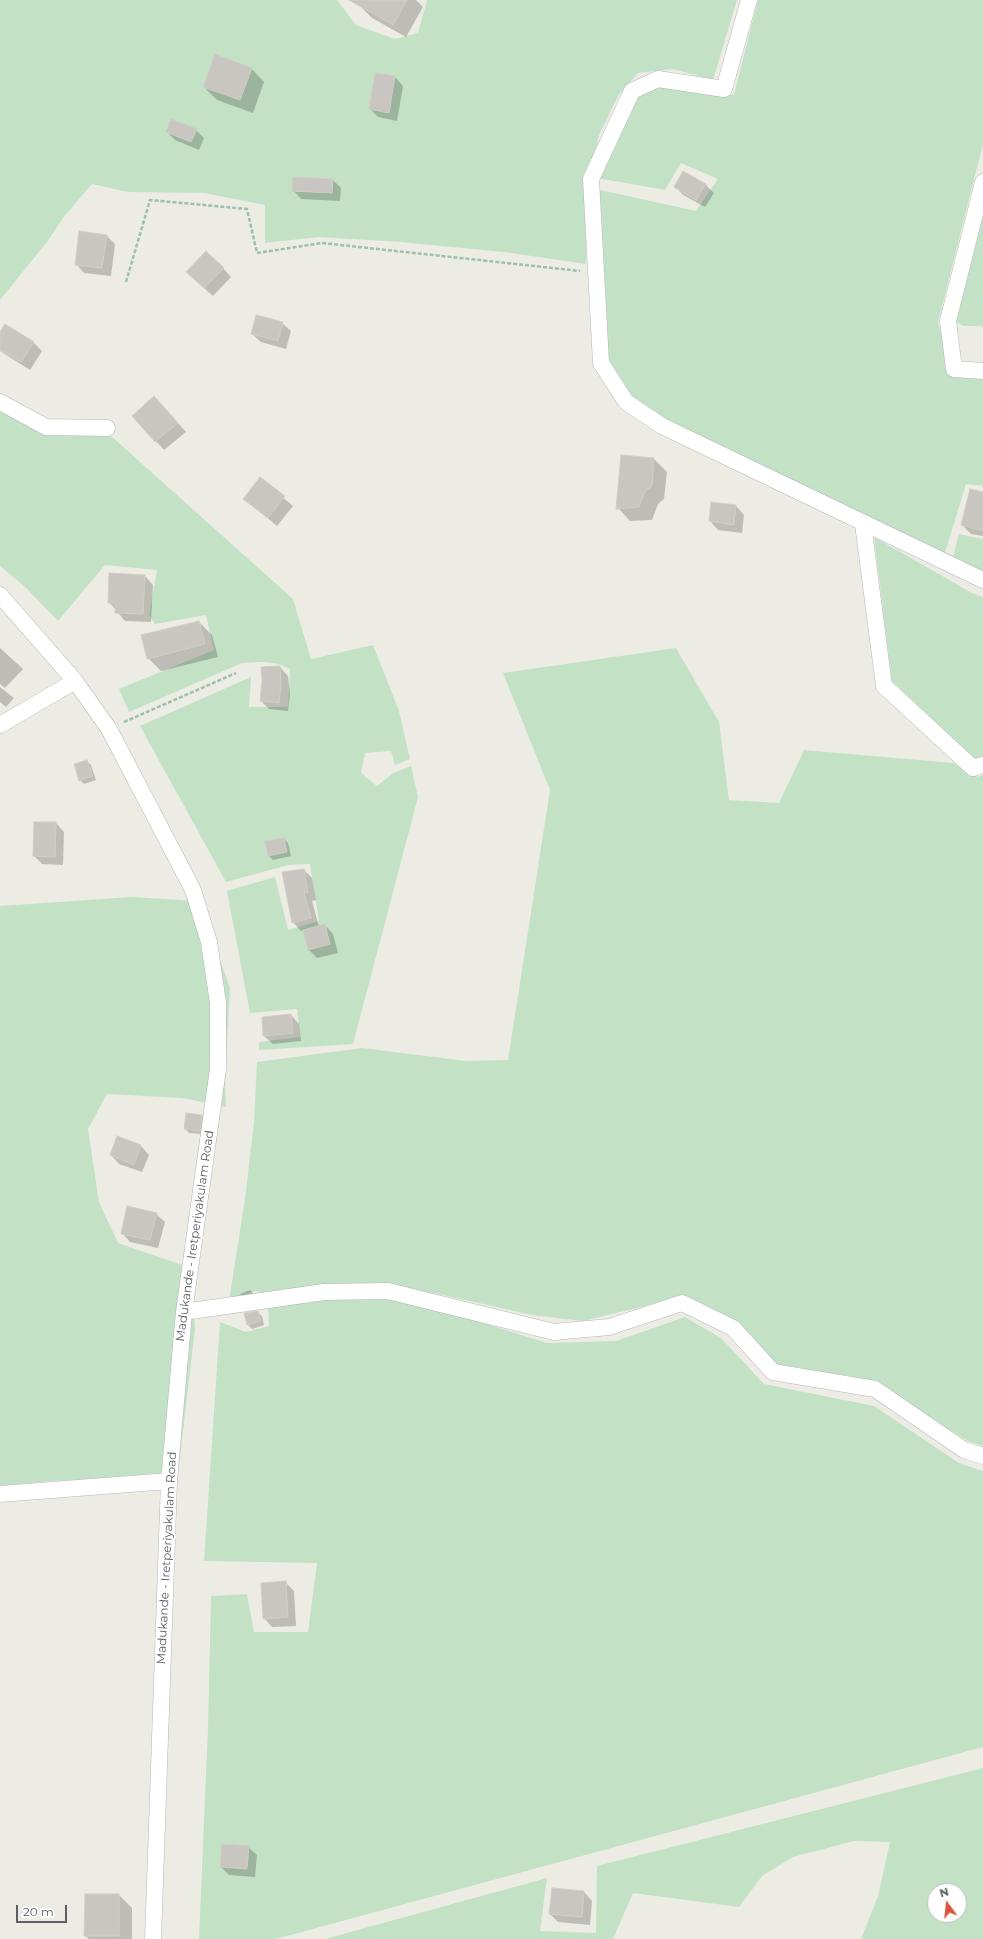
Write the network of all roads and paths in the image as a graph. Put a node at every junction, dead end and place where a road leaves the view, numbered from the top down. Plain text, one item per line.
1 (749, 0) edge
2 (983, 182) edge
3 (596, 273) junction
4 (126, 282) dead end
5 (983, 371) edge
6 (0, 402) edge
7 (107, 428) dead end
8 (863, 524) junction
9 (983, 580) edge
10 (0, 595) edge
11 (236, 673) dead end
12 (75, 681) junction
13 (0, 725) edge
14 (109, 729) junction
15 (983, 765) edge
16 (184, 1312) junction
17 (983, 1456) edge
18 (169, 1481) junction
19 (0, 1494) edge
20 (153, 1939) edge

1 - 3 street
2 - 5 street
3 - 4 path
3 - 8 street
6 - 7 street
8 - 9 street
8 - 15 street
10 - 12 street, Madukande - Iretperiyakulam Road
11 - 14 path
12 - 13 street
12 - 14 street, Madukande - Iretperiyakulam Road
14 - 16 street, Madukande - Iretperiyakulam Road
16 - 17 street
16 - 18 street, Madukande - Iretperiyakulam Road
18 - 19 street
18 - 20 street, Madukande - Iretperiyakulam Road

